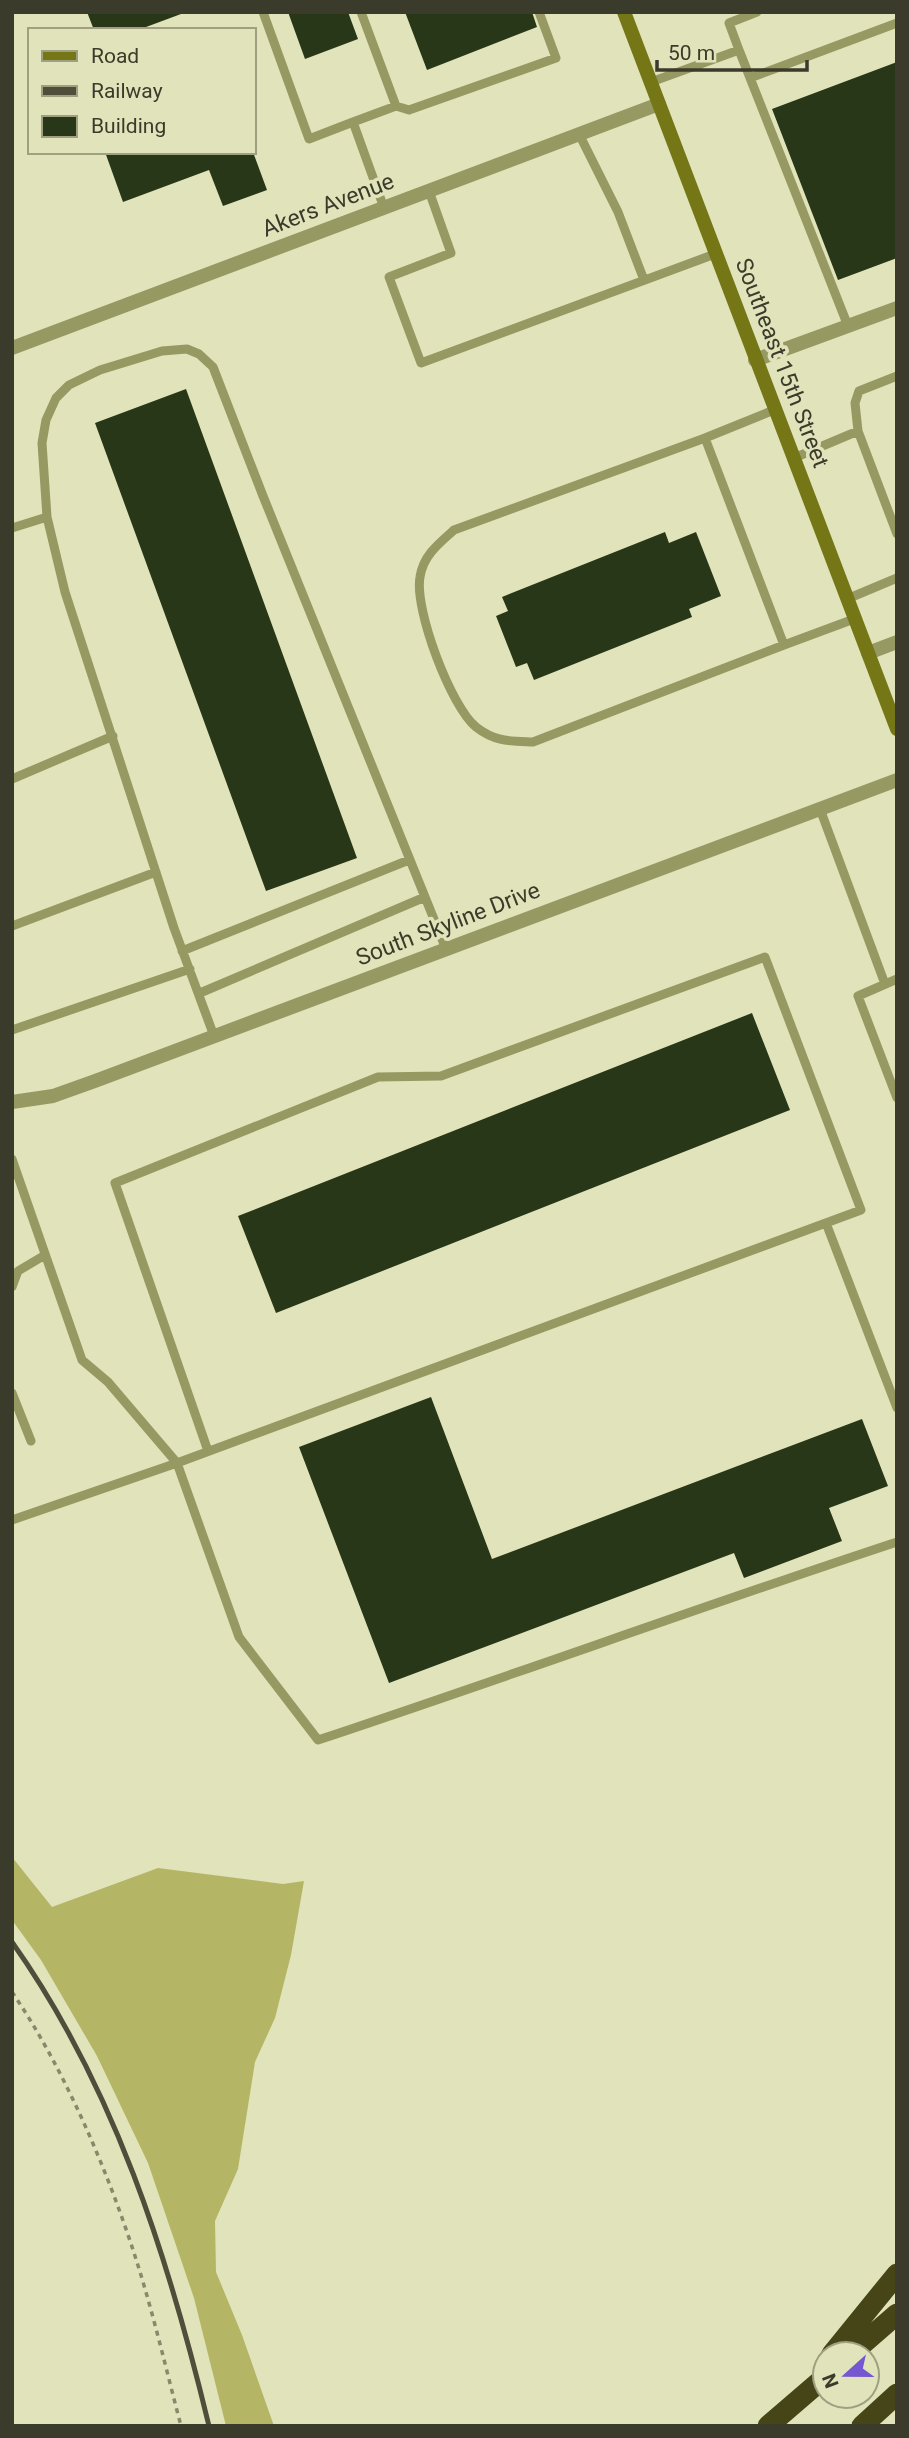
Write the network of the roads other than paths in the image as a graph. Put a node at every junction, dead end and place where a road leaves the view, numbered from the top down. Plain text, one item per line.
1 (263, 12) edge
2 (361, 12) edge
3 (539, 12) edge
4 (624, 12) edge
5 (757, 12) edge
6 (897, 23) edge
7 (739, 50) junction
8 (750, 78) junction
9 (651, 82) junction
10 (659, 104) junction
11 (396, 106) junction
12 (353, 122) junction
13 (579, 134) junction
14 (429, 191) junction
15 (384, 208) junction
16 (715, 254) junction
17 (644, 280) junction
18 (897, 308) edge
19 (848, 326) junction
20 (12, 348) edge
21 (755, 360) junction
22 (897, 376) edge
23 (774, 410) junction
24 (858, 431) junction
25 (705, 438) junction
26 (794, 458) junction
27 (47, 517) junction
28 (12, 528) edge
29 (897, 534) edge
30 (897, 578) edge
31 (847, 599) junction
32 (855, 618) junction
33 (897, 642) edge
34 (784, 645) junction
35 (868, 653) junction
36 (897, 729) edge
37 (113, 736) junction
38 (12, 779) edge
39 (897, 780) edge
40 (820, 809) junction
41 (409, 860) junction
42 (156, 872) junction
43 (425, 897) junction
44 (12, 926) edge
45 (446, 949) junction
46 (182, 951) junction
47 (190, 969) junction
48 (897, 979) edge
49 (885, 984) junction
50 (200, 993) junction
51 (12, 1030) edge
52 (214, 1036) junction
53 (897, 1098) edge
54 (12, 1102) edge
55 (12, 1159) edge
56 (826, 1223) junction
57 (45, 1255) junction
58 (12, 1287) edge
59 (12, 1392) edge
60 (897, 1408) edge
61 (31, 1441) dead end
62 (208, 1451) junction
63 (177, 1463) junction
64 (12, 1520) edge
65 (897, 1542) edge
66 (897, 2274) edge
67 (897, 2314) edge
68 (843, 2340) edge
69 (867, 2340) edge
70 (811, 2380) edge
71 (811, 2389) edge
72 (897, 2394) edge
73 (786, 2411) junction
74 (768, 2426) edge
75 (862, 2426) edge

1 - 12 lane
2 - 11 lane
3 - 11 lane
4 - 9 main road, Southeast 15th Street
5 - 7 lane
6 - 8 lane
7 - 8 lane
7 - 9 lane
8 - 19 lane
9 - 10 main road, Southeast 15th Street
10 - 13 street, Akers Avenue
10 - 16 main road, Southeast 15th Street
11 - 12 lane
12 - 15 lane
13 - 14 street, Akers Avenue
13 - 17 lane
14 - 15 street, Akers Avenue
14 - 17 lane
15 - 20 street, Akers Avenue
16 - 17 lane
16 - 21 main road, Southeast 15th Street
18 - 19 street
19 - 21 street
21 - 23 main road, Southeast 15th Street
22 - 24 lane
23 - 25 lane
23 - 26 main road, Southeast 15th Street
24 - 26 lane
24 - 29 lane
25 - 34 lane
25 - 34 lane
26 - 31 main road, Southeast 15th Street
27 - 28 lane
27 - 37 lane
27 - 41 lane
30 - 31 lane
31 - 32 main road, Southeast 15th Street
32 - 34 lane
32 - 35 main road, Southeast 15th Street
33 - 35 street
35 - 36 main road, Southeast 15th Street
37 - 38 lane
37 - 42 lane
39 - 40 street, South Skyline Drive
40 - 45 street, South Skyline Drive
40 - 49 lane
41 - 43 lane
41 - 46 lane
42 - 44 lane
42 - 46 lane
43 - 45 lane
43 - 50 lane
45 - 52 street, South Skyline Drive
46 - 47 lane
47 - 50 lane
47 - 51 lane
48 - 49 lane
49 - 53 lane
50 - 52 lane
52 - 54 street, South Skyline Drive
55 - 57 lane
56 - 60 lane
56 - 62 lane
56 - 62 lane
57 - 58 lane
57 - 63 lane
59 - 61 lane
62 - 63 lane
63 - 64 lane
63 - 65 lane
66 - 68 highway
67 - 69 highway
70 - 73 highway
71 - 73 highway
72 - 75 highway
73 - 74 highway

